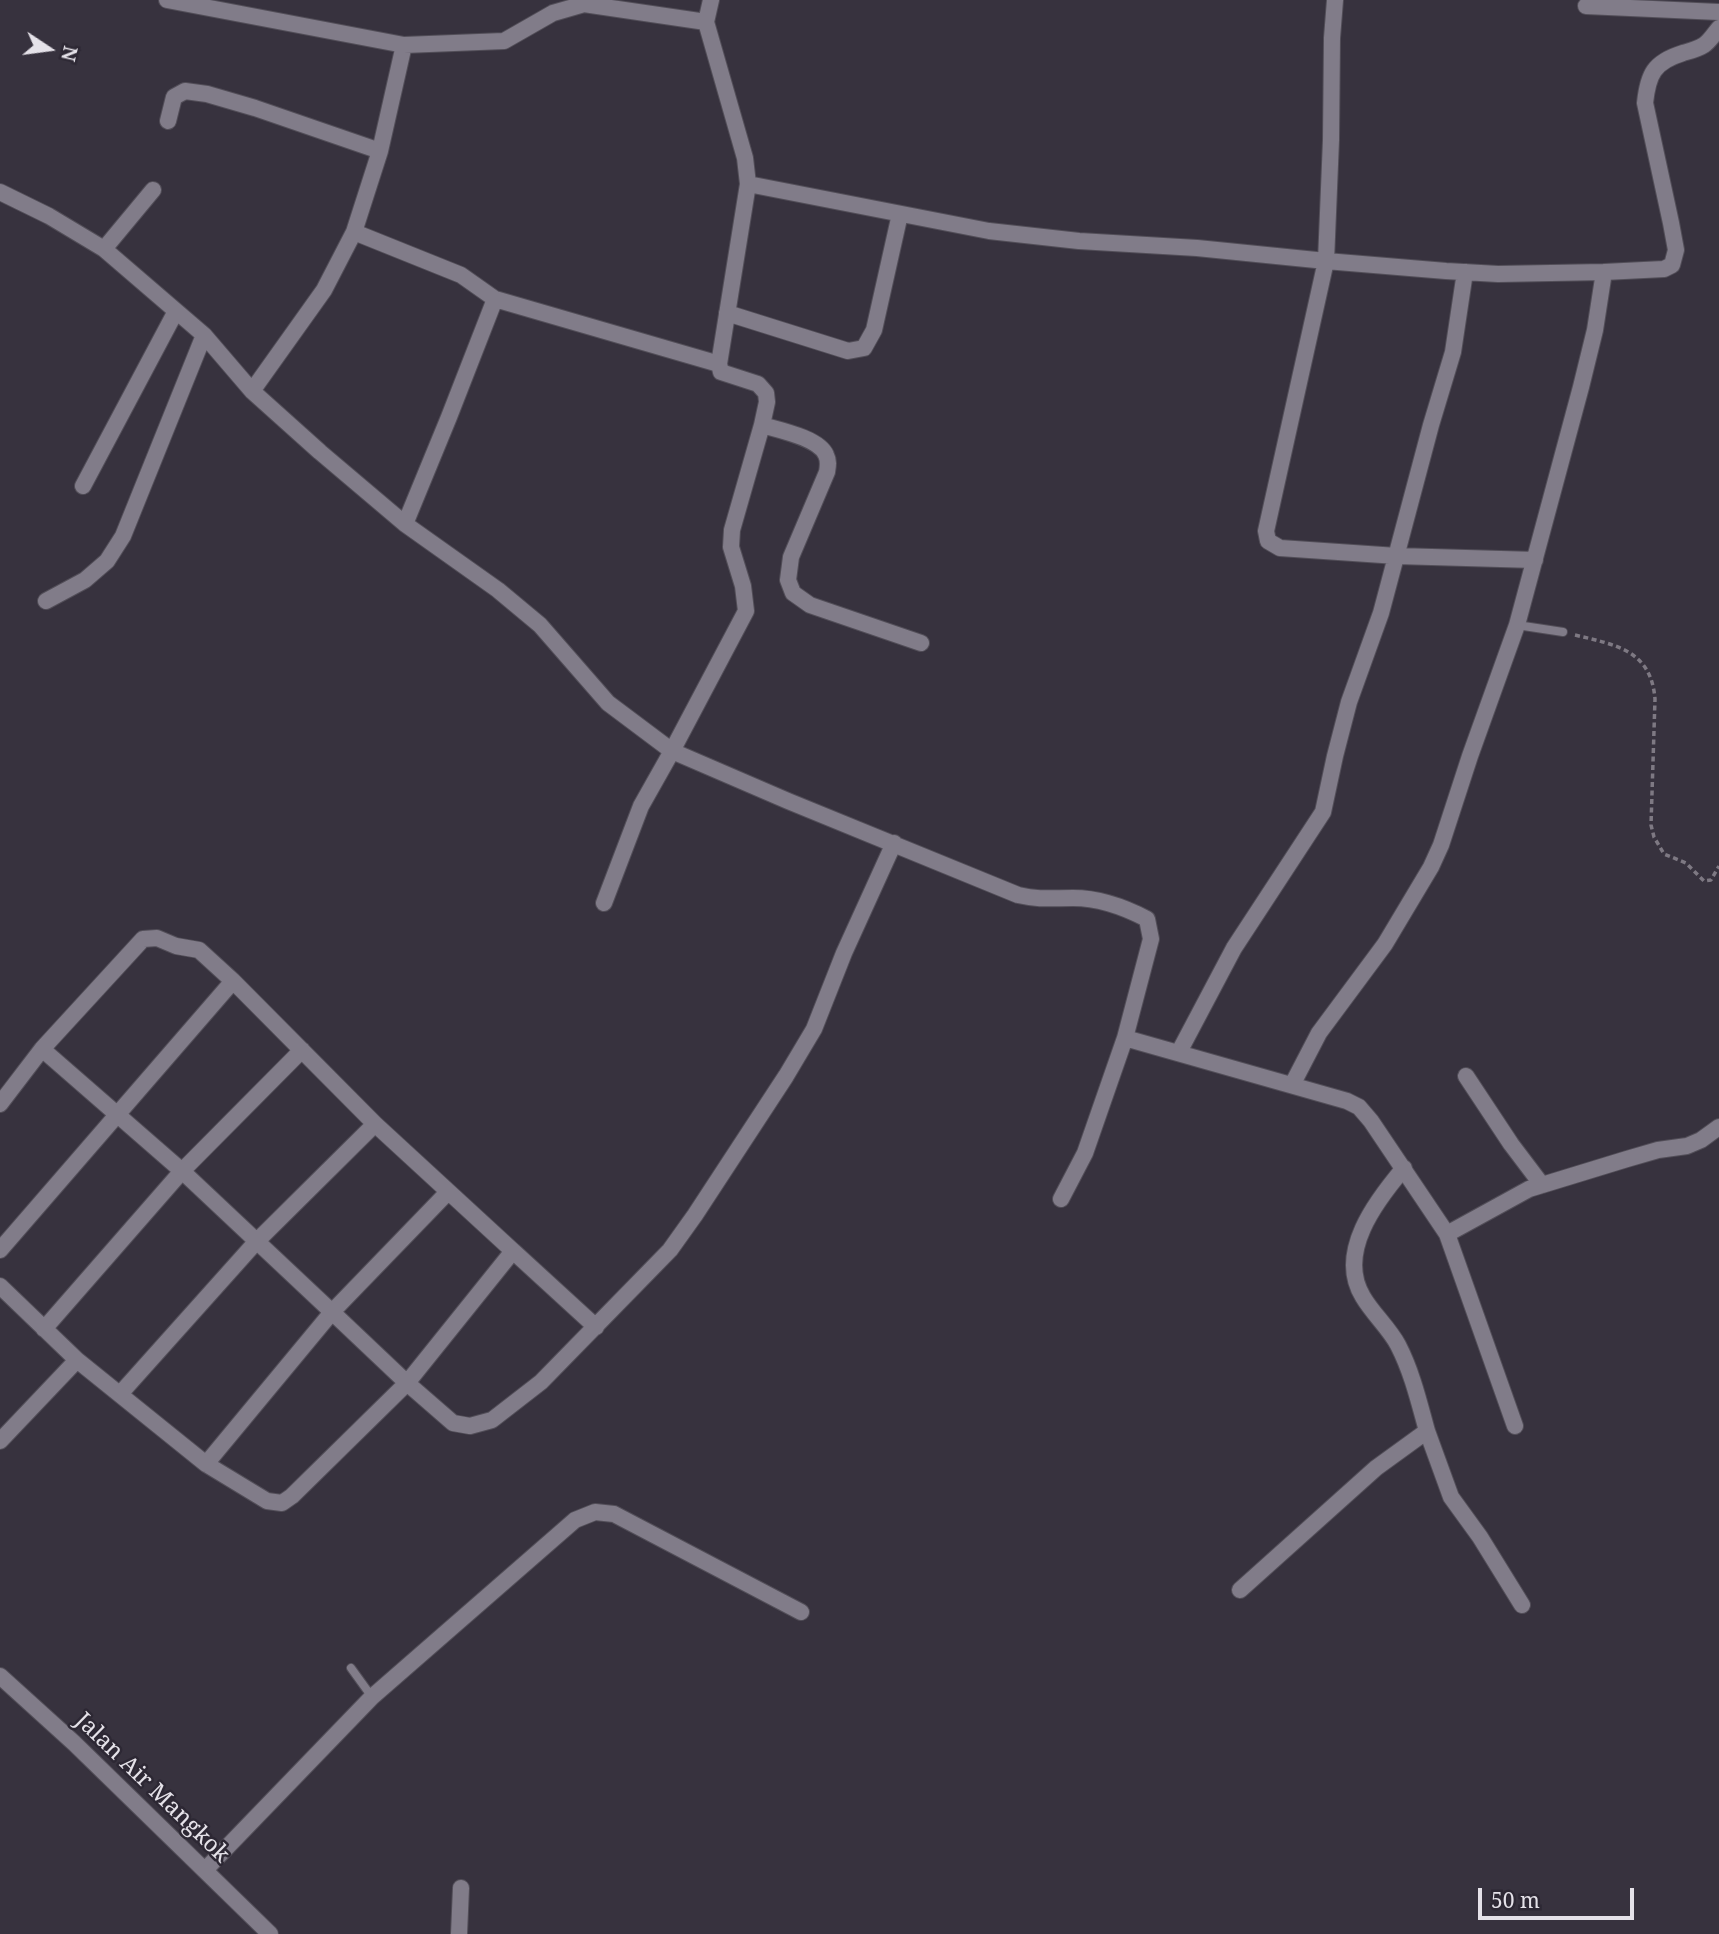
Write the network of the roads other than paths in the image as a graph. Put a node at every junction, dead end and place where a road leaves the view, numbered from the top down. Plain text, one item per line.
1 (167, 0) edge
2 (711, 0) edge
3 (1335, 0) edge
4 (1586, 6) dead end
5 (1719, 12) edge
6 (706, 22) junction
7 (1719, 28) edge
8 (404, 45) junction
9 (167, 121) dead end
10 (380, 151) junction
11 (748, 184) junction
12 (153, 191) dead end
13 (0, 192) edge
14 (900, 214) junction
15 (354, 232) junction
16 (104, 249) junction
17 (1326, 261) junction
18 (1465, 272) junction
19 (1604, 272) junction
20 (495, 299) junction
21 (176, 311) junction
22 (727, 313) junction
23 (204, 335) junction
24 (719, 364) junction
25 (252, 391) junction
26 (762, 425) junction
27 (83, 486) dead end
28 (405, 524) junction
29 (1398, 556) junction
30 (1535, 560) junction
31 (46, 601) dead end
32 (1517, 625) junction
33 (1563, 632) road end
34 (921, 643) dead end
35 (672, 751) junction
36 (894, 843) junction
37 (604, 903) dead end
38 (233, 981) junction
39 (1125, 1038) junction
40 (42, 1049) junction
41 (302, 1050) junction
42 (1179, 1052) junction
43 (1466, 1076) dead end
44 (1292, 1085) junction
45 (0, 1104) edge
46 (118, 1116) junction
47 (375, 1124) junction
48 (1719, 1127) edge
49 (1404, 1168) junction
50 (182, 1171) junction
51 (1542, 1185) junction
52 (448, 1192) junction
53 (1060, 1199) dead end
54 (1447, 1234) junction
55 (256, 1242) junction
56 (0, 1250) edge
57 (513, 1251) junction
58 (0, 1286) edge
59 (332, 1312) junction
60 (596, 1327) junction
61 (44, 1329) junction
62 (77, 1360) junction
63 (407, 1383) junction
64 (120, 1394) junction
65 (1515, 1426) dead end
66 (1427, 1431) junction
67 (0, 1440) edge
68 (206, 1464) junction
69 (1240, 1590) dead end
70 (1522, 1605) dead end
71 (801, 1612) dead end
72 (351, 1668) dead end
73 (0, 1676) edge
74 (372, 1697) junction
75 (205, 1870) junction
76 (461, 1888) dead end
77 (270, 1934) edge
78 (460, 1934) edge

1 - 8 street
2 - 6 street
3 - 17 street
4 - 5 street
6 - 8 street
6 - 11 street
7 - 19 street
8 - 10 street
9 - 10 street
10 - 15 street
11 - 14 street
11 - 22 street
12 - 16 street
13 - 16 street
14 - 17 street
14 - 22 street
15 - 20 street
15 - 25 street
16 - 21 street
17 - 18 street
17 - 29 street
18 - 19 street
18 - 29 street
19 - 30 street
20 - 24 street
20 - 28 street
21 - 23 street
21 - 27 street
22 - 24 street
23 - 25 street
23 - 31 street
24 - 26 street
25 - 28 street
26 - 34 street
26 - 35 street
28 - 35 street
29 - 30 street
29 - 42 street
30 - 32 street
32 - 33 lane
32 - 44 street
35 - 36 street
35 - 37 street
36 - 39 street
36 - 60 street
38 - 40 street
38 - 41 street
38 - 46 street
39 - 42 street
39 - 53 street
40 - 45 street
40 - 46 street
41 - 47 street
41 - 50 street
42 - 44 street
43 - 51 street
44 - 49 street
46 - 50 street
46 - 56 street
47 - 52 street
47 - 55 street
48 - 51 street
49 - 54 street
49 - 66 street
50 - 55 street
50 - 61 street
51 - 54 street
52 - 57 street
52 - 59 street
54 - 65 street
55 - 59 street
55 - 64 street
57 - 60 street
57 - 63 street
58 - 61 street
59 - 63 street
59 - 68 street
60 - 63 street
61 - 62 street
62 - 64 street
62 - 67 street
63 - 68 street
64 - 68 street
66 - 69 street
66 - 70 street
71 - 74 street
72 - 74 lane
73 - 75 street, Jalan Air Mangkok
74 - 75 street
75 - 77 street, Jalan Air Mangkok
76 - 78 street

